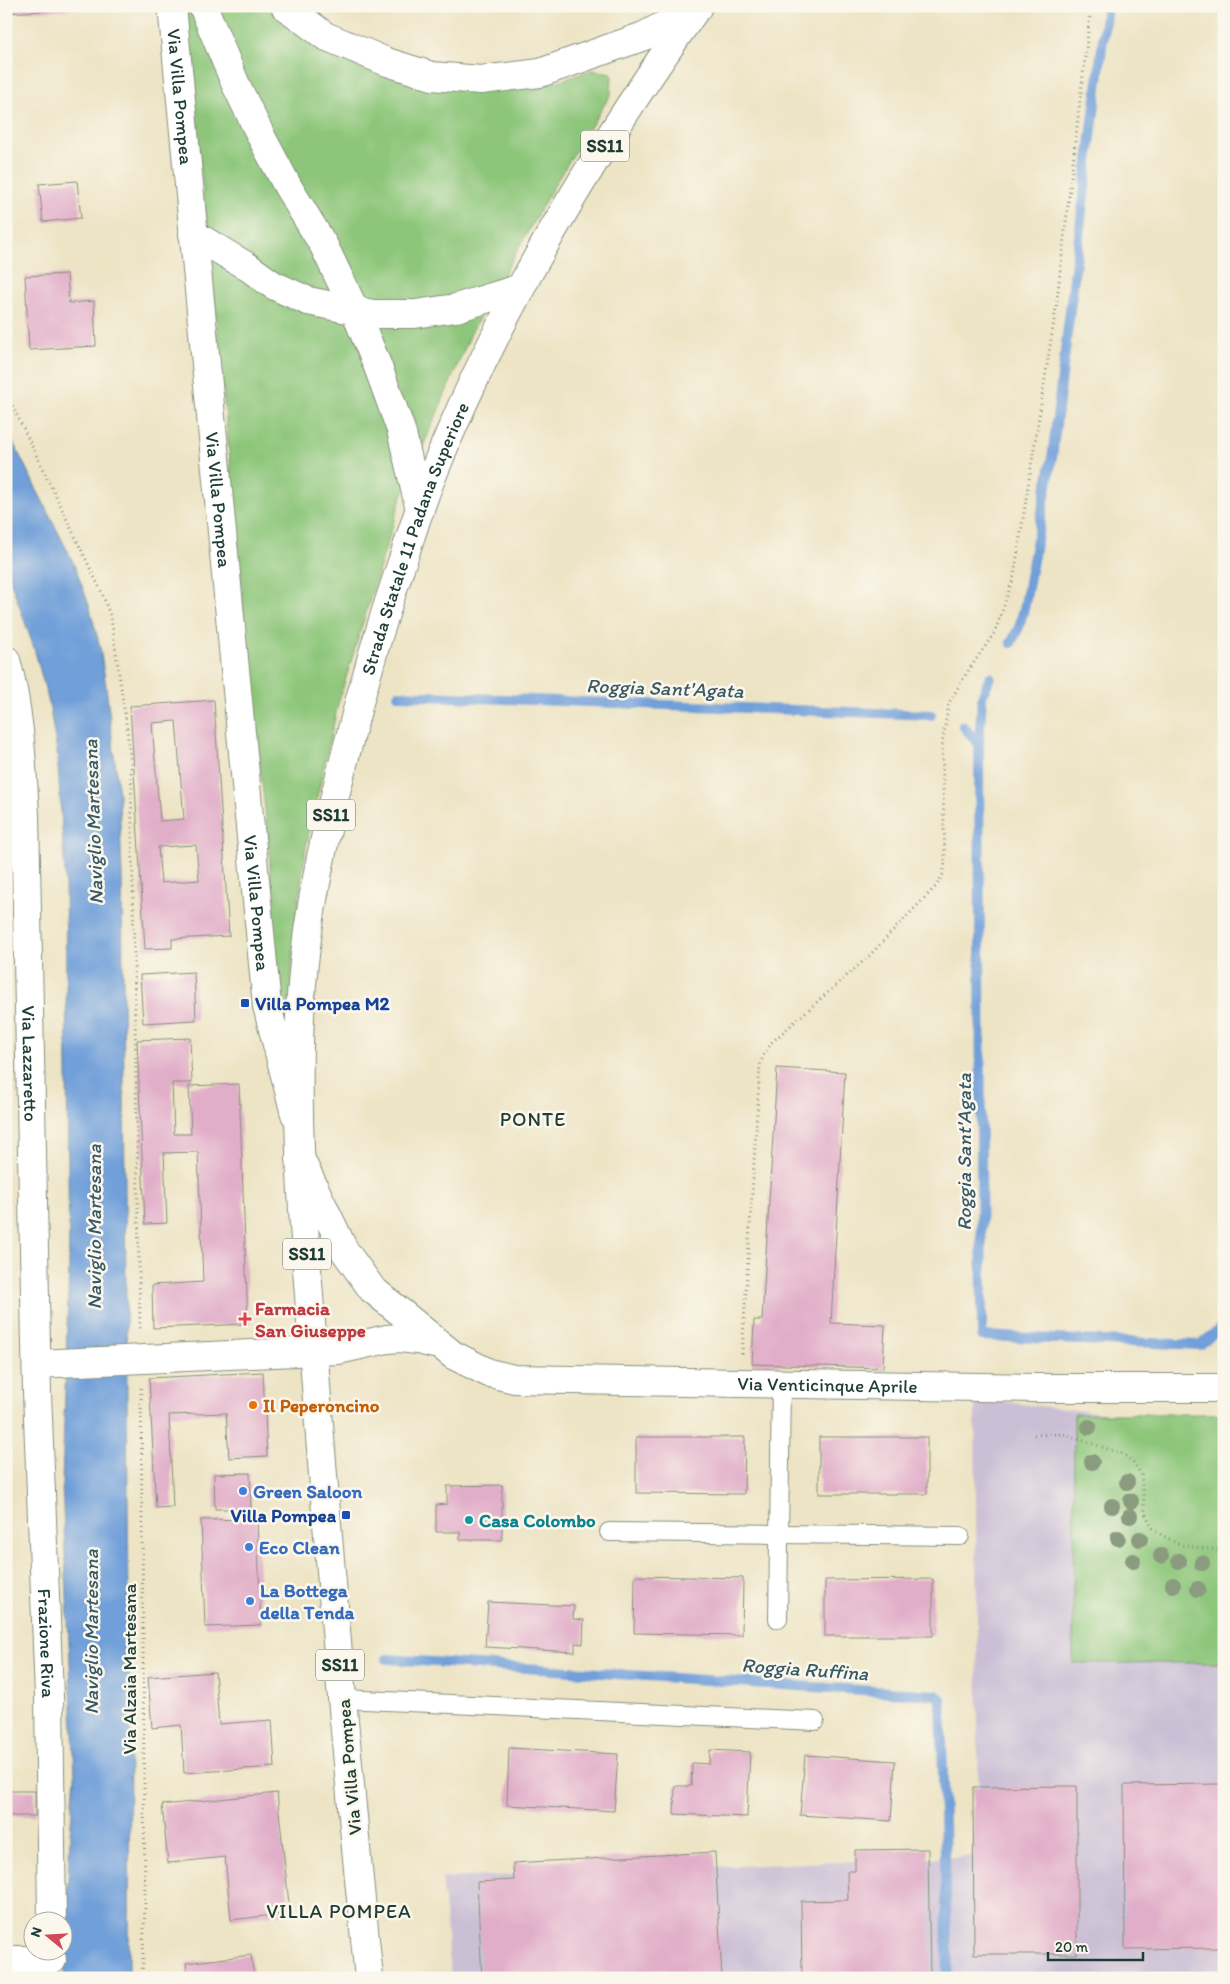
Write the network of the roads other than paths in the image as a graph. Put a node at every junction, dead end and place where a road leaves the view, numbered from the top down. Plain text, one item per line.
1 (172, 6) edge
2 (203, 6) edge
3 (285, 6) edge
4 (697, 7) edge
5 (193, 234) junction
6 (520, 288) junction
7 (355, 310) junction
8 (420, 510) junction
9 (6, 660) edge
10 (16, 816) edge
11 (299, 1130) junction
12 (299, 1157) junction
13 (440, 1346) junction
14 (314, 1351) junction
15 (37, 1364) junction
16 (781, 1383) junction
17 (1224, 1388) edge
18 (609, 1532) dead end
19 (779, 1535) junction
20 (960, 1536) dead end
21 (778, 1619) dead end
22 (343, 1699) junction
23 (815, 1721) dead end
24 (52, 1912) edge
25 (6, 1960) edge
26 (52, 1963) edge
27 (369, 1978) edge

1 - 5 street, Via Villa Pompea
2 - 7 street
3 - 4 street
4 - 6 street, Strada Statale 11 Padana Superiore / SS11
5 - 7 street
5 - 11 street, Via Villa Pompea
6 - 7 street
6 - 8 street, Strada Statale 11 Padana Superiore
7 - 8 street
8 - 11 street, Strada Statale 11 Padana Superiore / SS11
9 - 10 street, Via Lazzaretto
10 - 15 street, Via Lazzaretto
11 - 12 street, Via Villa Pompea / SS11
12 - 13 street, Via Venticinque Aprile
12 - 14 street, Via Villa Pompea / SS11
13 - 14 street, Via Venticinque Aprile
13 - 16 street, Via Venticinque Aprile
14 - 15 street, Via Venticinque Aprile
14 - 22 street, Via Villa Pompea / SS11
15 - 24 street, Frazione Riva
16 - 17 street, Via Venticinque Aprile
16 - 19 lane
18 - 19 lane
19 - 20 lane
19 - 21 lane
22 - 23 lane
22 - 27 street, Via Villa Pompea / SS11
25 - 26 street

